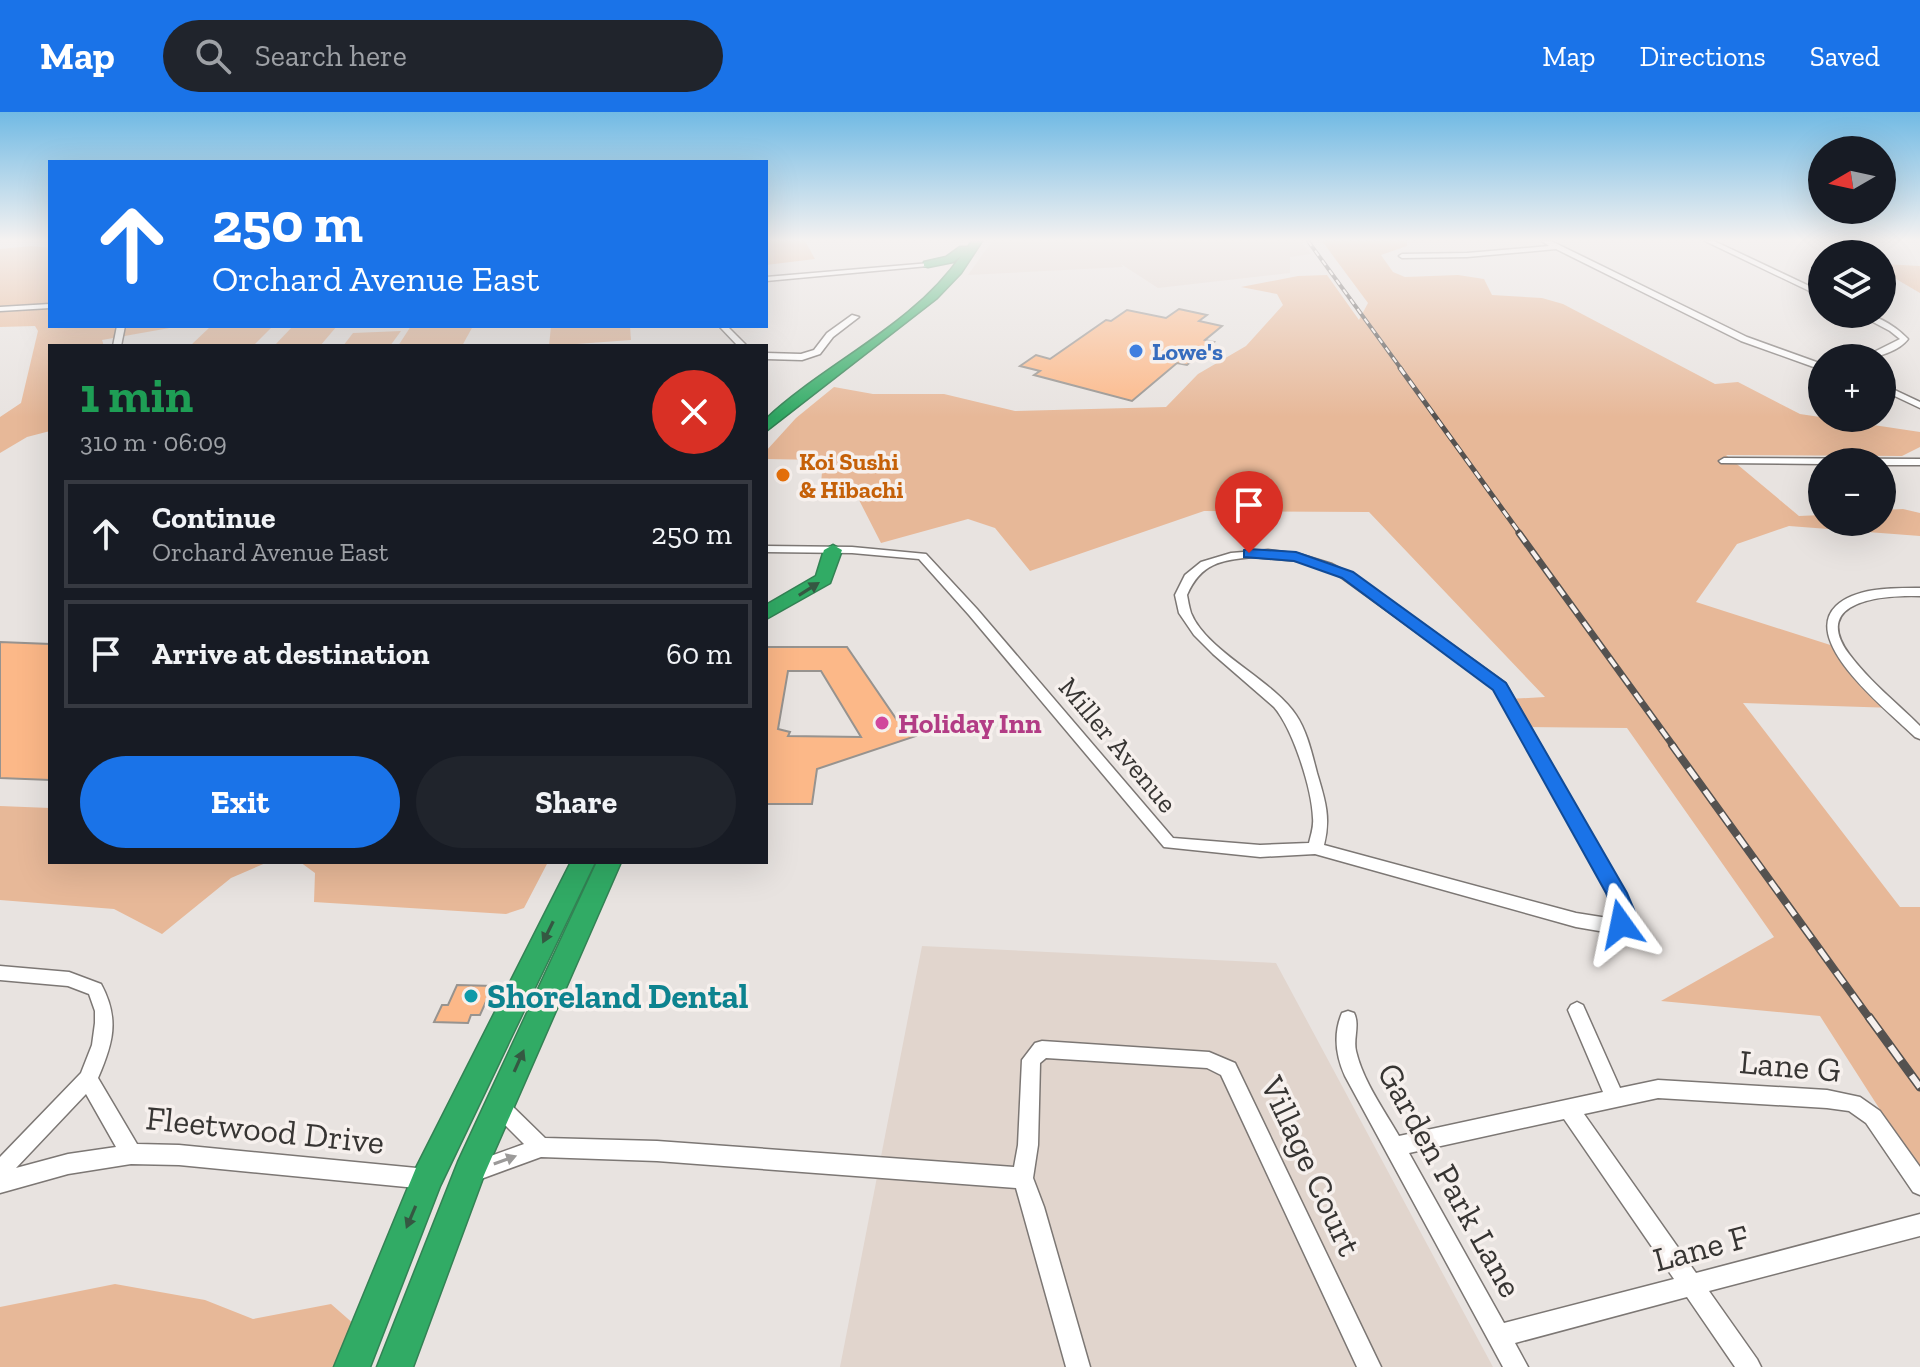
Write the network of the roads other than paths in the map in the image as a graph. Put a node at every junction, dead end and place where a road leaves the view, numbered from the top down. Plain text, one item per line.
1 (913, 300) edge
2 (930, 300) edge
3 (1664, 300) edge
4 (48, 306) edge
5 (0, 309) edge
6 (855, 317) dead end
7 (725, 328) edge
8 (1891, 328) edge
9 (741, 344) edge
10 (1894, 344) edge
11 (768, 356) edge
12 (1808, 362) edge
13 (1896, 394) edge
14 (1920, 405) edge
15 (768, 409) edge
16 (768, 425) edge
17 (1724, 461) dead end
18 (1920, 462) edge
19 (768, 549) edge
20 (833, 550) junction
21 (1920, 592) edge
22 (768, 612) edge
23 (1920, 734) edge
24 (1315, 848) junction
25 (582, 864) edge
26 (608, 864) edge
27 (0, 973) edge
28 (1577, 1010) dead end
29 (1348, 1019) dead end
30 (88, 1079) junction
31 (1615, 1098) junction
32 (499, 1106) junction
33 (1568, 1108) junction
34 (541, 1147) junction
35 (1395, 1147) junction
36 (131, 1154) junction
37 (0, 1171) edge
38 (469, 1173) junction
39 (1023, 1178) junction
40 (427, 1179) junction
41 (0, 1183) edge
42 (1920, 1185) edge
43 (1920, 1225) edge
44 (1692, 1286) junction
45 (1498, 1336) junction
46 (352, 1367) edge
47 (395, 1367) edge
48 (1078, 1367) edge
49 (1369, 1367) edge
50 (1516, 1367) edge
51 (1749, 1367) edge

1 - 15 highway
2 - 16 highway
3 - 12 street
4 - 5 street
6 - 11 street
7 - 9 street
8 - 10 street
13 - 14 street
17 - 18 street
19 - 20 street, Miller Avenue
22 -> 20 highway
20 - 24 street, Miller Avenue
21 - 23 street
24 - 24 street, Miller Avenue
25 -> 40 highway
32 -> 26 highway
27 - 30 street
28 - 31 street
29 - 35 street, Garden Park Lane
30 - 36 street, Fleetwood Drive
30 - 37 street
31 - 33 street, Lane G
31 - 42 street, Lane G
32 - 34 street
32 - 38 highway
33 - 35 street, Lane G
33 - 44 street
38 -> 34 street
34 - 39 street
35 - 45 street, Garden Park Lane
36 - 40 street, Fleetwood Drive
36 - 41 street
38 - 47 highway
39 - 48 street, Village Court
39 - 49 street, Village Court
40 -> 46 highway
43 - 44 street, Lane F
44 - 45 street, Lane F
44 - 51 street
45 - 50 street, Garden Park Lane

